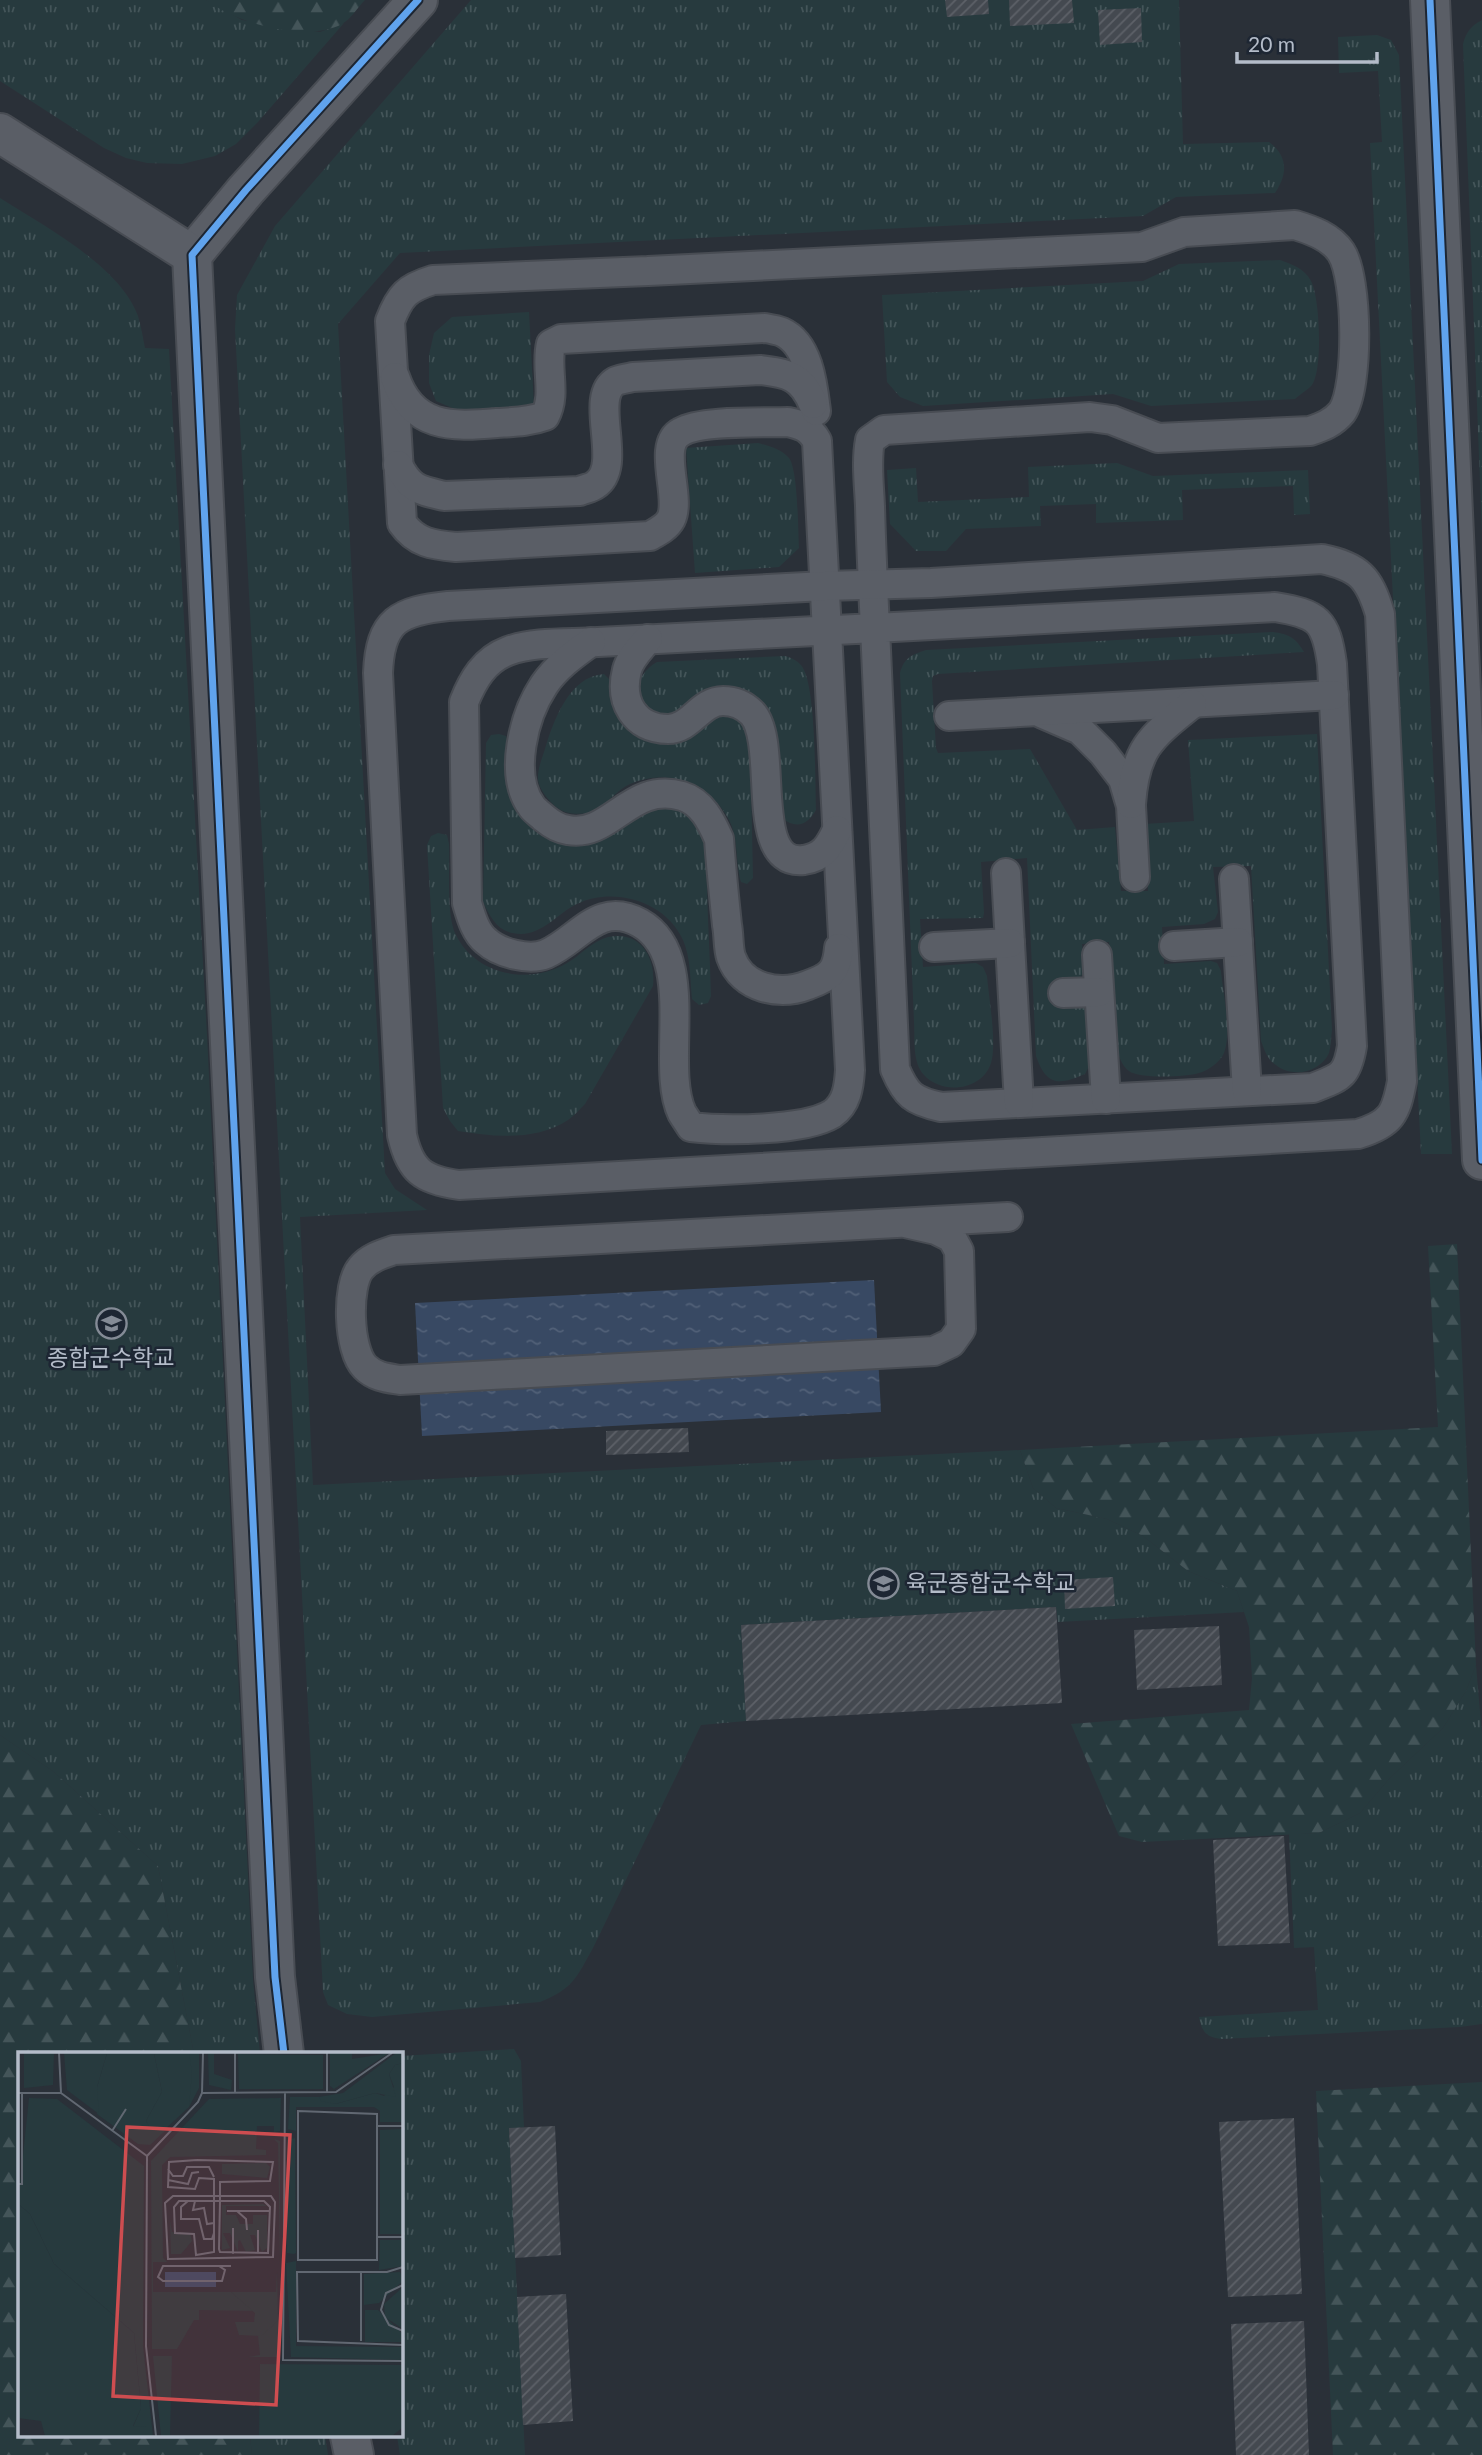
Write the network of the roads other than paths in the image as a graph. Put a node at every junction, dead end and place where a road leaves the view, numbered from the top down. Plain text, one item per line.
1 (418, 0) edge
2 (1430, 0) edge
3 (0, 133) edge
4 (192, 255) junction
5 (392, 367) junction
6 (816, 411) junction
7 (817, 441) junction
8 (398, 465) junction
9 (873, 584) junction
10 (825, 586) junction
11 (875, 628) junction
12 (827, 630) junction
13 (648, 639) junction
14 (591, 642) junction
15 (1334, 695) junction
16 (1192, 704) junction
17 (1037, 712) junction
18 (949, 716) dead end
19 (1131, 806) junction
20 (837, 830) junction
21 (1006, 873) dead end
22 (1135, 877) dead end
23 (1234, 880) dead end
24 (842, 924) junction
25 (1238, 942) junction
26 (1010, 943) junction
27 (1174, 946) dead end
28 (934, 947) dead end
29 (1097, 955) dead end
30 (1099, 992) junction
31 (1063, 993) dead end
32 (1247, 1091) junction
33 (1106, 1099) junction
34 (1019, 1103) junction
35 (1481, 1112) edge
36 (1482, 1160) edge
37 (1008, 1217) dead end
38 (905, 1223) junction
39 (284, 2052) edge

1 - 4 street
2 - 35 street
3 - 4 street
4 - 39 street
5 - 6 lane
5 - 8 lane
5 - 9 lane
6 - 7 lane
6 - 8 lane
7 - 8 lane
7 - 10 lane
9 - 10 lane
9 - 10 lane
9 - 11 lane
10 - 12 lane
11 - 12 lane
11 - 15 lane
11 - 34 lane
12 - 13 lane
12 - 20 lane
13 - 14 lane
13 - 20 lane
14 - 24 lane
14 - 24 lane
15 - 16 lane
15 - 32 lane
16 - 17 lane
16 - 19 lane
17 - 18 lane
17 - 19 lane
19 - 22 lane
20 - 24 lane
21 - 26 lane
23 - 25 lane
25 - 27 lane
25 - 32 lane
26 - 28 lane
26 - 34 lane
29 - 30 lane
30 - 31 lane
30 - 33 lane
32 - 33 lane
33 - 34 lane
35 - 36 street
37 - 38 lane
38 - 38 lane

